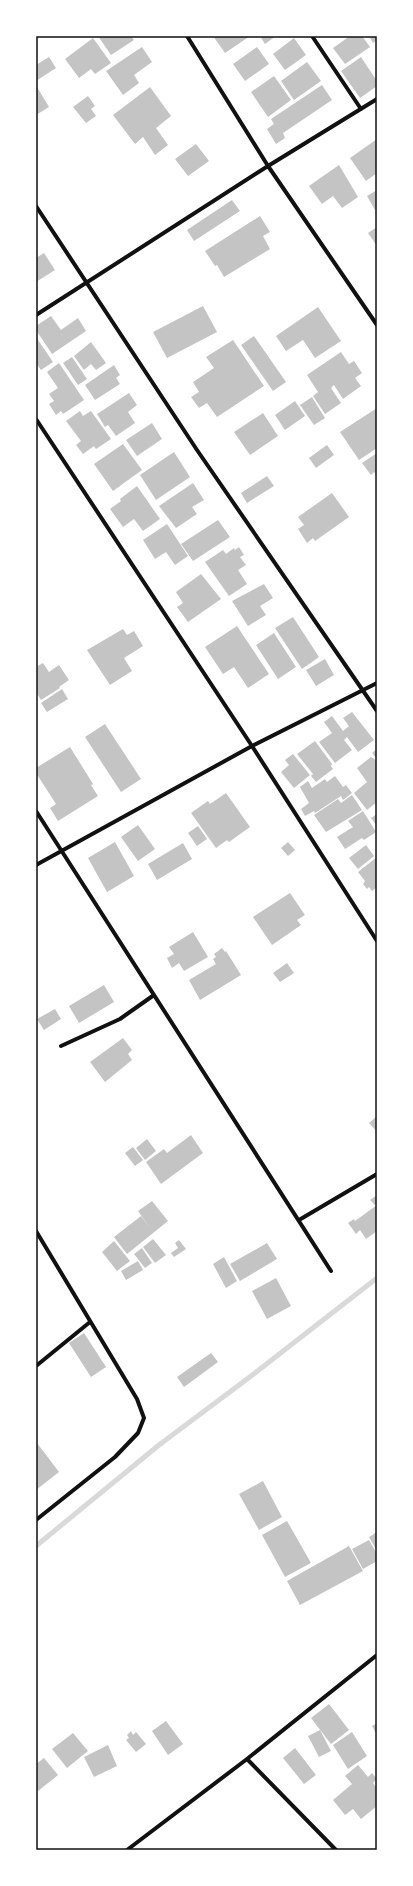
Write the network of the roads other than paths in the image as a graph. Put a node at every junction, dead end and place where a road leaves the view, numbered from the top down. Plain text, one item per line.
1 (187, 36) edge
2 (312, 36) edge
3 (377, 99) edge
4 (361, 109) junction
5 (268, 166) junction
6 (36, 206) edge
7 (86, 283) junction
8 (36, 315) edge
9 (377, 325) edge
10 (36, 420) edge
11 (377, 683) edge
12 (364, 690) junction
13 (377, 711) edge
14 (252, 746) junction
15 (36, 811) edge
16 (63, 851) junction
17 (36, 865) edge
18 (377, 941) edge
19 (154, 995) junction
20 (61, 1046) dead end
21 (377, 1174) edge
22 (298, 1220) junction
23 (36, 1231) edge
24 (331, 1270) dead end
25 (90, 1322) junction
26 (36, 1366) edge
27 (36, 1520) edge
28 (377, 1655) edge
29 (247, 1759) junction
30 (127, 1850) edge
31 (336, 1850) edge

1 - 5 street
2 - 4 street
3 - 4 street
4 - 5 street
5 - 7 street
5 - 9 street
6 - 7 street
7 - 8 street
7 - 12 street
10 - 14 street
11 - 12 street
12 - 13 street
12 - 14 street
14 - 16 street
14 - 18 street
15 - 16 street
16 - 17 street
16 - 19 street
19 - 20 street
19 - 22 street
21 - 22 street
22 - 24 street
23 - 25 street
25 - 26 street
25 - 27 street
28 - 29 street
29 - 30 street
29 - 31 street

